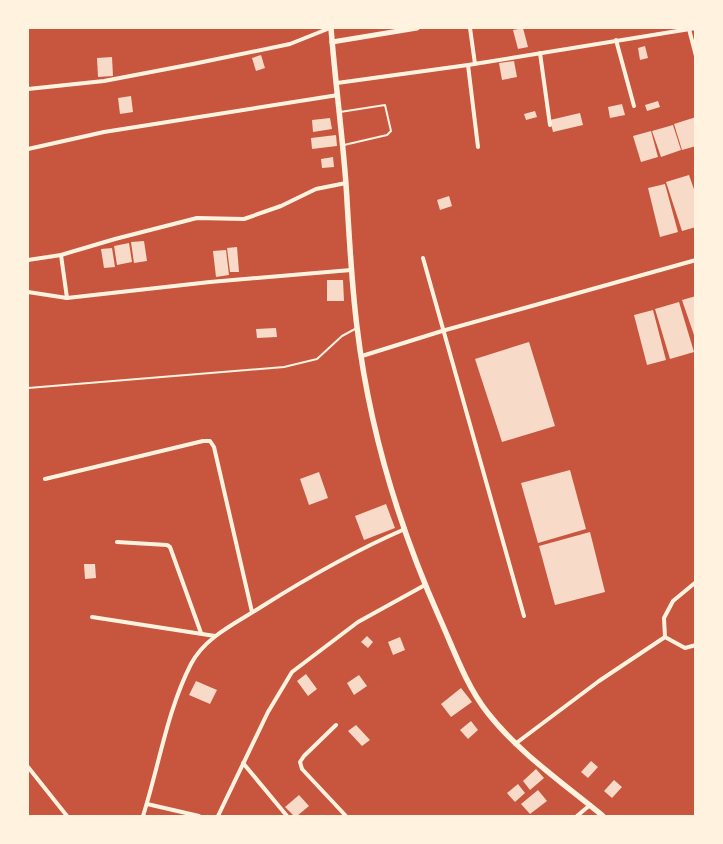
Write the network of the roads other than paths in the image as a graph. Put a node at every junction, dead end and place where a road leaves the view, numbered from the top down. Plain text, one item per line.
1 (331, 28) edge
2 (418, 28) edge
3 (470, 28) edge
4 (696, 28) edge
5 (689, 29) junction
6 (616, 40) junction
7 (332, 42) junction
8 (540, 53) junction
9 (696, 56) edge
10 (475, 64) junction
11 (468, 65) junction
12 (337, 83) junction
13 (28, 90) edge
14 (338, 95) junction
15 (634, 106) dead end
16 (339, 112) junction
17 (550, 126) dead end
18 (342, 145) junction
19 (478, 147) dead end
20 (28, 149) edge
21 (346, 183) junction
22 (61, 255) junction
23 (423, 258) dead end
24 (28, 260) edge
25 (696, 260) edge
26 (351, 270) junction
27 (28, 292) edge
28 (67, 298) junction
29 (357, 328) junction
30 (442, 331) junction
31 (362, 356) junction
32 (28, 388) edge
33 (45, 479) dead end
34 (404, 529) junction
35 (117, 542) dead end
36 (696, 582) edge
37 (425, 585) junction
38 (252, 612) junction
39 (524, 616) dead end
40 (92, 617) dead end
41 (201, 633) junction
42 (215, 636) junction
43 (665, 637) junction
44 (696, 645) edge
45 (336, 725) dead end
46 (515, 744) junction
47 (242, 763) junction
48 (28, 767) edge
49 (147, 804) junction
50 (590, 805) junction
51 (67, 816) edge
52 (143, 816) edge
53 (199, 816) edge
54 (218, 816) edge
55 (287, 816) edge
56 (346, 816) edge
57 (577, 816) edge
58 (603, 816) edge

1 - 7 main road
1 - 13 street
2 - 7 street
3 - 10 street
4 - 5 street
5 - 6 street
5 - 9 street
6 - 8 street
6 - 15 street
7 - 12 main road
8 - 10 street
8 - 17 street
10 - 11 street
11 - 12 street
11 - 19 street
12 - 14 main road
14 - 16 main road
14 - 20 street
16 - 18 main road
16 - 18 lane
18 - 21 main road
21 - 22 street
21 - 26 main road
22 - 24 street
22 - 28 street
23 - 30 street
25 - 30 street
26 - 28 street
26 - 29 main road
27 - 28 street
29 - 31 main road
29 - 32 lane
30 - 31 street
30 - 39 street
31 - 34 main road
33 - 38 street
34 - 37 main road
34 - 38 street
35 - 41 street
36 - 43 street
37 - 46 main road
37 - 47 street
38 - 42 street
40 - 41 street
41 - 42 street
42 - 49 street
43 - 44 street
43 - 46 street
45 - 56 street
46 - 50 main road
47 - 54 street
47 - 55 street
48 - 51 street
49 - 52 street
49 - 53 street
50 - 57 street
50 - 58 main road

